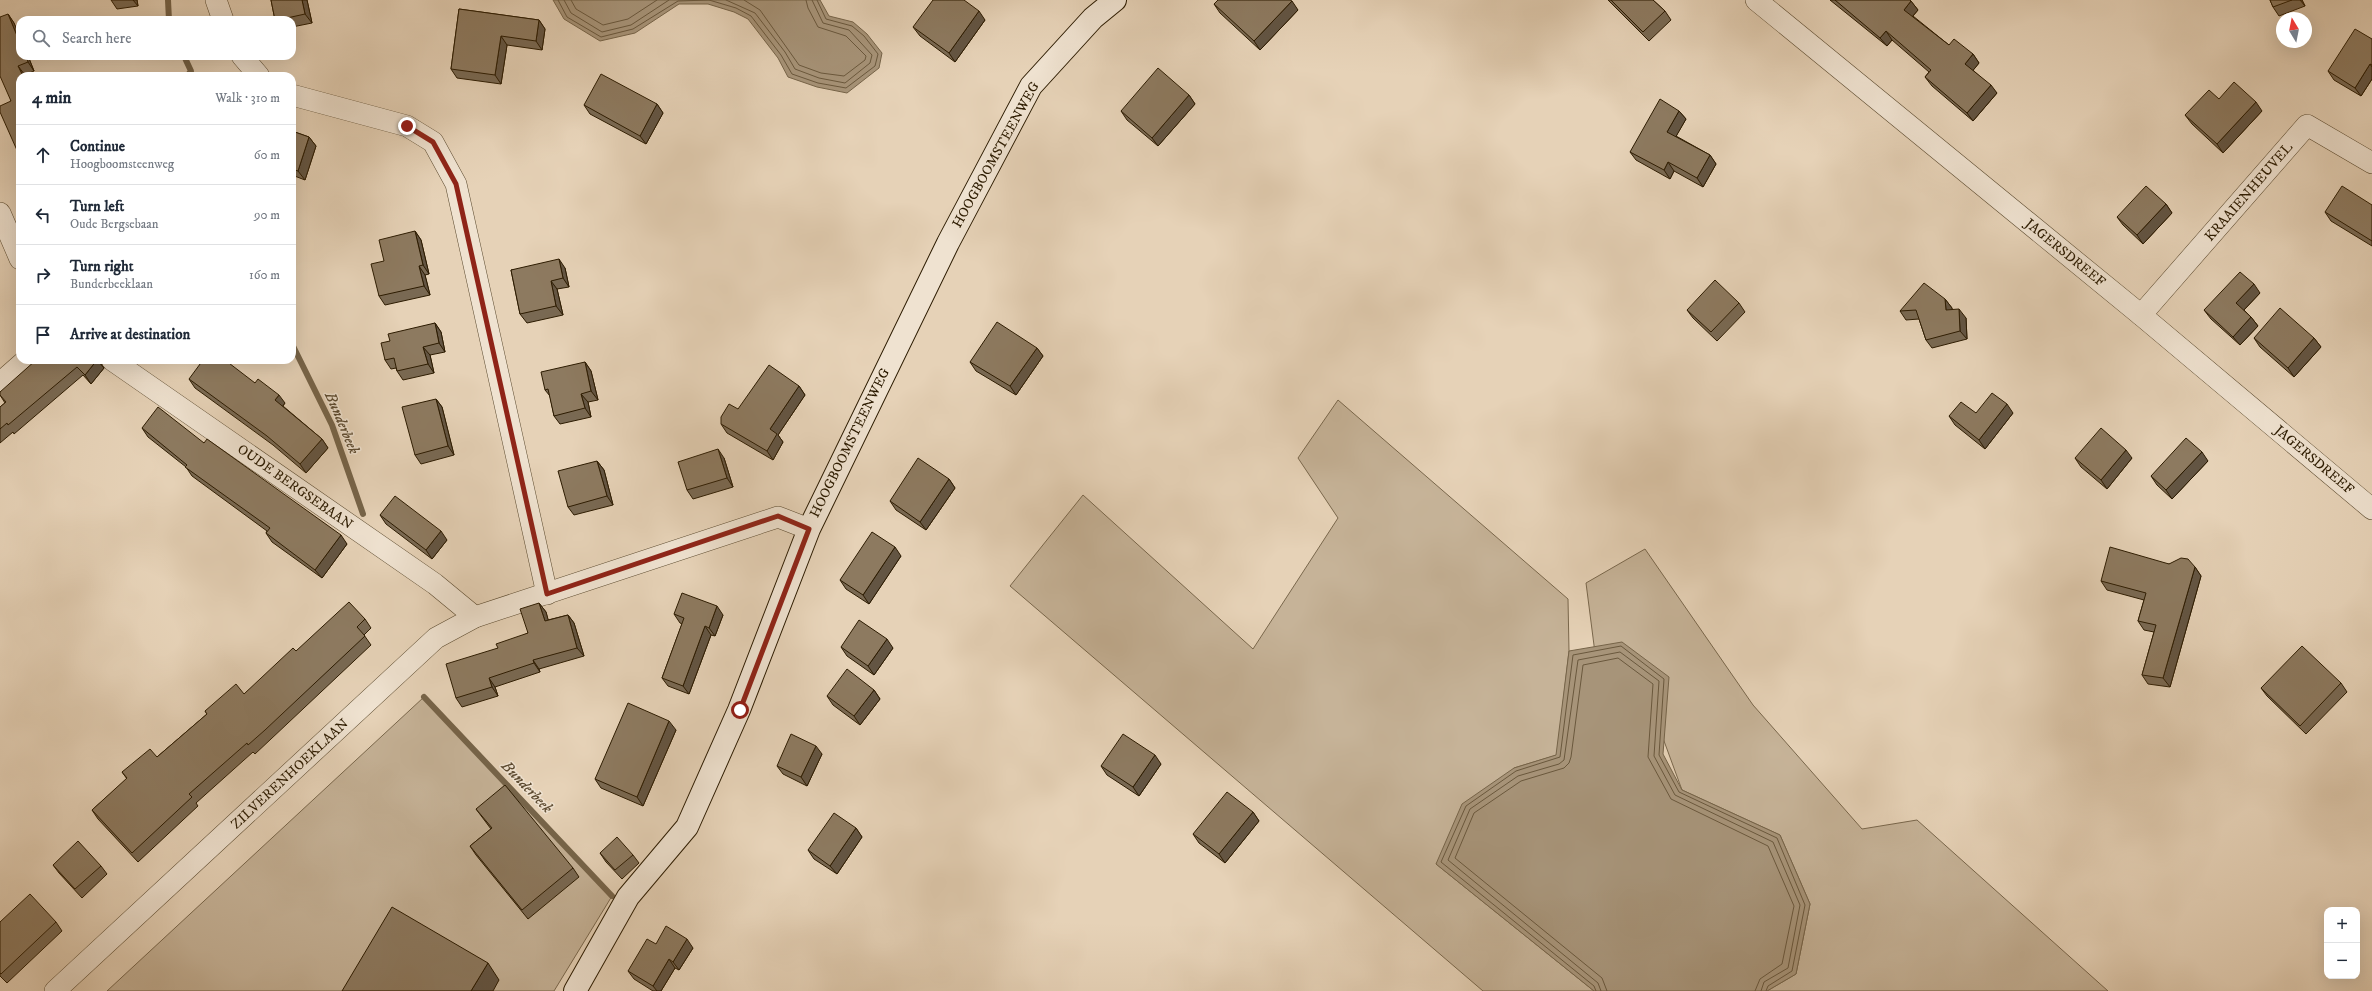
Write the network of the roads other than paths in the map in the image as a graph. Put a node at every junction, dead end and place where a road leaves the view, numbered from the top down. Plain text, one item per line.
1 (216, 0) edge
2 (1115, 0) edge
3 (1756, 0) edge
4 (222, 16) edge
5 (245, 60) edge
6 (256, 72) edge
7 (296, 96) edge
8 (2372, 163) edge
9 (0, 213) edge
10 (16, 250) edge
11 (2141, 315) junction
12 (21, 364) edge
13 (118, 364) edge
14 (0, 383) edge
15 (2372, 509) edge
16 (809, 529) junction
17 (547, 594) junction
18 (475, 617) junction
19 (55, 991) edge
20 (575, 991) edge

1 - 4 street
2 - 16 street, HOOGBOOMSTEENWEG
3 - 11 street, JAGERSDREEF
5 - 6 street
7 - 17 street
8 - 11 street, KRAAIENHEUVEL
9 - 10 street
11 - 15 street, JAGERSDREEF
12 - 14 street
13 - 18 street, OUDE BERGSEBAAN
16 - 17 street
16 - 20 street, HOOGBOOMSTEENWEG
17 - 18 street, ZILVERENHOEKLAAN
18 - 19 street, ZILVERENHOEKLAAN

